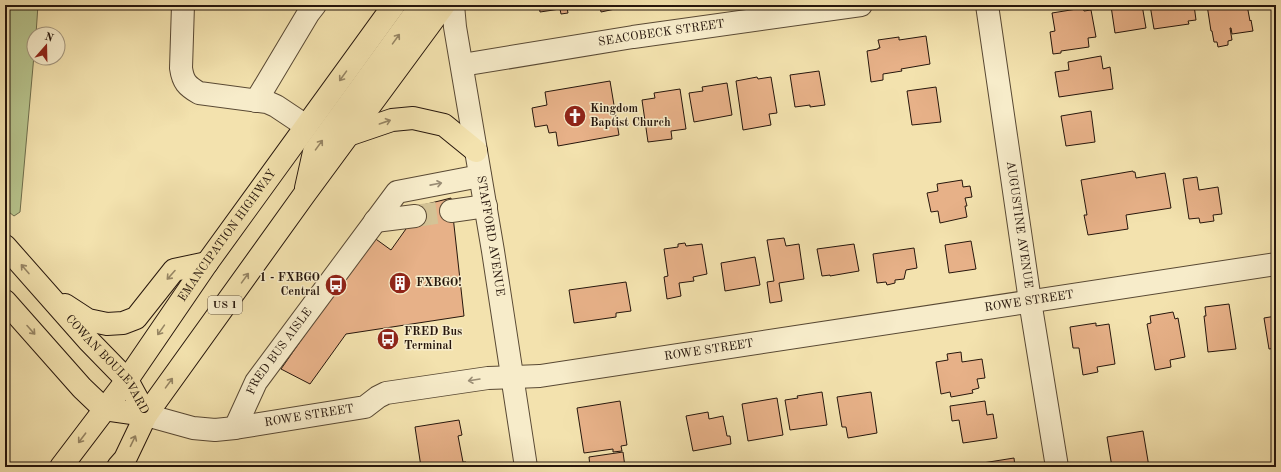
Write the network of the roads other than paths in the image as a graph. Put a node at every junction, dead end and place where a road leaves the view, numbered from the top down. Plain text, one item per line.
1 (183, 5) edge
2 (315, 5) edge
3 (394, 5) edge
4 (420, 5) edge
5 (444, 5) edge
6 (453, 5) edge
7 (861, 5) edge
8 (987, 5) edge
9 (462, 65) junction
10 (256, 101) junction
11 (306, 126) junction
12 (348, 135) junction
13 (476, 151) junction
14 (480, 176) junction
15 (304, 195) junction
16 (486, 206) junction
17 (451, 211) tunnel mouth
18 (415, 216) tunnel mouth
19 (375, 221) junction
20 (5, 246) edge
21 (207, 263) junction
22 (1276, 264) edge
23 (46, 292) junction
24 (5, 301) edge
25 (1030, 301) junction
26 (513, 376) junction
27 (127, 380) junction
28 (104, 410) junction
29 (146, 415) junction
30 (235, 428) junction
31 (61, 467) edge
32 (118, 467) edge
33 (526, 467) edge
34 (1057, 467) edge

1 - 10 street
2 - 10 street
3 -> 11 main road, EMANCIPATION HIGHWAY
15 -> 4 main road
5 - 12 main road, US 1
6 - 9 street, STAFFORD AVENUE
7 - 9 street, SEACOBECK STREET
8 - 25 street, AUGUSTINE AVENUE
9 - 13 street, STAFFORD AVENUE
10 - 11 street
11 - 21 main road, EMANCIPATION HIGHWAY
12 -> 13 main road
12 - 15 main road, US 1
13 - 14 street, STAFFORD AVENUE
14 - 16 street, STAFFORD AVENUE
19 -> 14 street, FRED BUS AISLE
29 -> 15 main road, US 1
16 - 17 street
16 - 26 street, STAFFORD AVENUE
18 - 19 street
19 - 30 street, FRED BUS AISLE
23 -> 20 main road, COWAN BOULEVARD
21 -> 23 main road
21 -> 27 main road, EMANCIPATION HIGHWAY
22 - 25 street, ROWE STREET
23 - 27 main road, COWAN BOULEVARD
24 -> 28 main road
25 - 26 street, ROWE STREET
25 - 34 street, AUGUSTINE AVENUE
26 -> 30 street, ROWE STREET
26 - 33 street, STAFFORD AVENUE
27 - 28 main road, EMANCIPATION HIGHWAY
27 - 29 main road, COWAN BOULEVARD
28 - 29 main road, COWAN BOULEVARD
28 -> 31 main road, EMANCIPATION HIGHWAY
29 - 30 street, ROWE STREET
32 -> 29 main road, US 1

